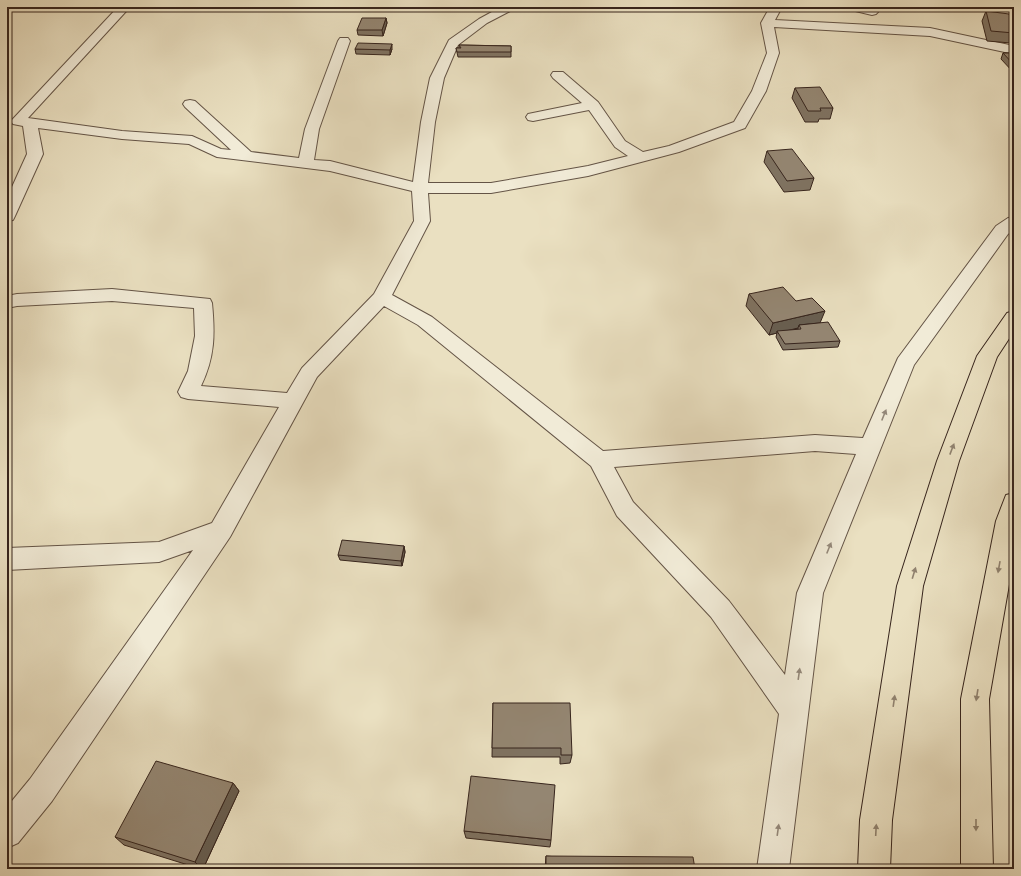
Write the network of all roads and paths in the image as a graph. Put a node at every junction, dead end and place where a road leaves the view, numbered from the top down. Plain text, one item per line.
1 (124, 7) edge
2 (534, 7) edge
3 (776, 7) edge
4 (851, 7) edge
5 (870, 7) edge
6 (767, 24) junction
7 (344, 41) dead end
8 (1014, 50) edge
9 (558, 75) dead end
10 (190, 104) dead end
11 (593, 105) junction
12 (533, 118) dead end
13 (19, 120) edge
14 (246, 156) junction
15 (641, 158) junction
16 (306, 163) junction
17 (420, 188) junction
18 (7, 216) edge
19 (1014, 222) edge
20 (382, 297) junction
21 (7, 302) edge
22 (1014, 317) edge
23 (294, 401) junction
24 (871, 447) junction
25 (599, 460) junction
26 (1014, 502) edge
27 (221, 530) junction
28 (7, 559) edge
29 (794, 710) junction
30 (7, 832) edge
31 (773, 869) edge
32 (874, 869) edge
33 (977, 869) edge

1 - 13 street
2 - 17 street
3 - 6 street
4 - 5 street
6 - 8 street
6 - 15 street
7 - 16 street
9 - 11 street
10 - 14 street
11 - 12 street
11 - 15 street
13 - 14 street
13 - 18 street
14 - 16 street
15 - 17 street
16 - 17 street
17 - 20 street
24 -> 19 street
20 - 23 street
20 - 25 street
21 - 23 street
32 -> 22 highway
23 - 27 street
24 - 25 street
29 -> 24 street
25 - 29 street
26 -> 33 highway
27 - 28 street
27 - 30 street
31 -> 29 street

